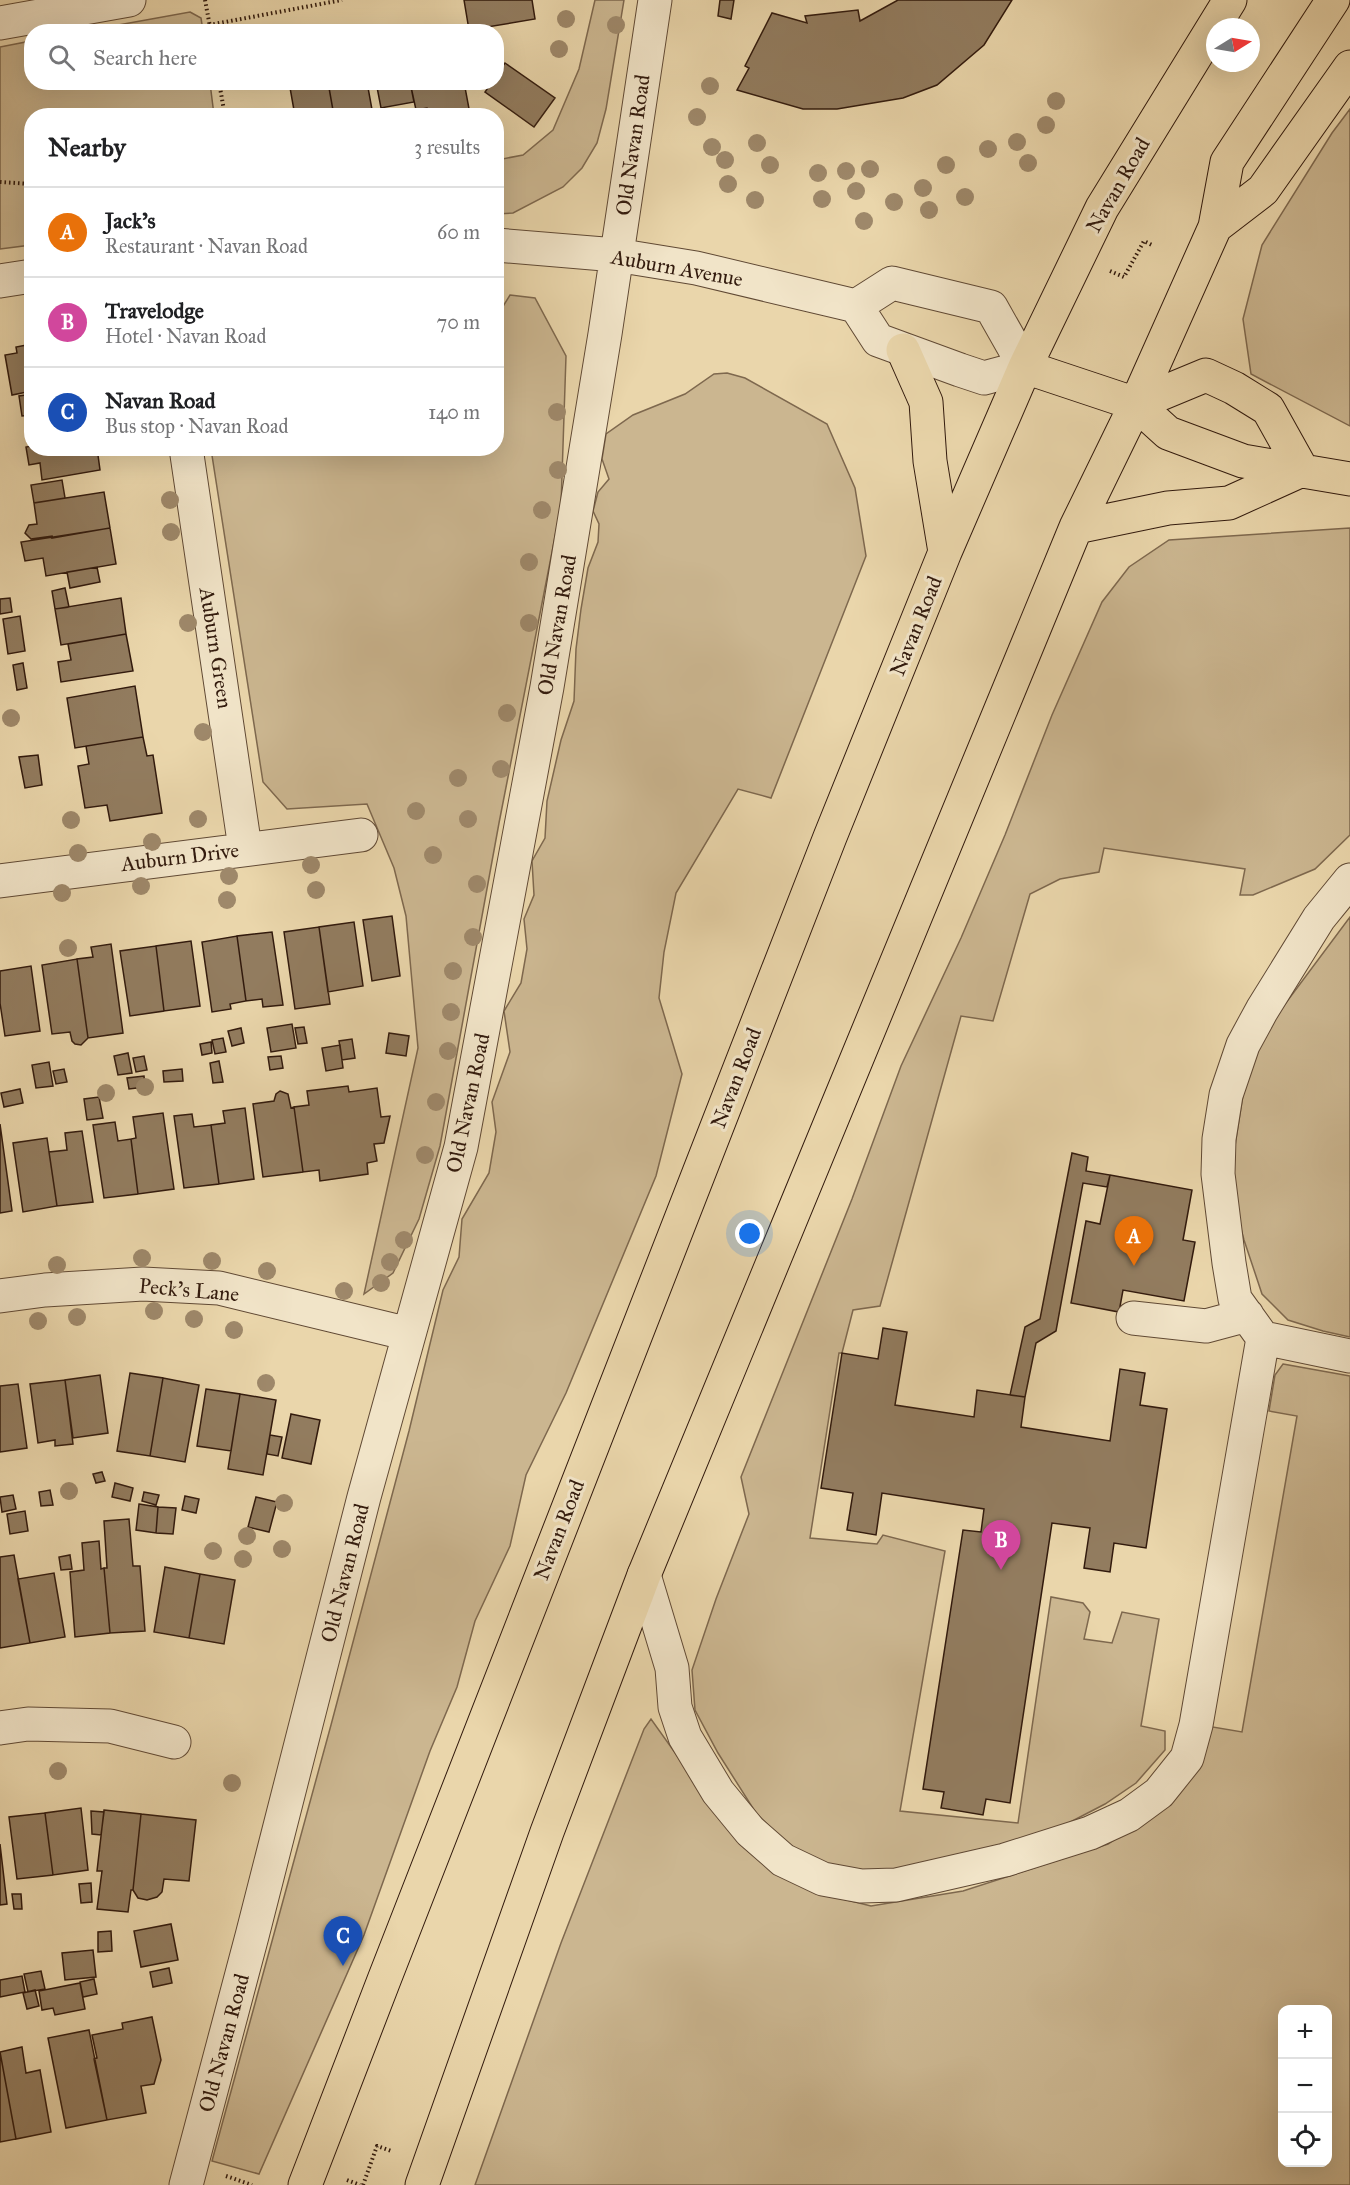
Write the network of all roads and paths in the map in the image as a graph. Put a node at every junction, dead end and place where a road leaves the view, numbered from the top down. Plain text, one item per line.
1 (129, 0) edge
2 (205, 0) edge
3 (342, 0) edge
4 (655, 0) edge
5 (1230, 0) edge
6 (1333, 0) edge
7 (0, 23) edge
8 (209, 24) edge
9 (214, 24) edge
10 (1350, 67) edge
11 (220, 90) edge
12 (224, 108) edge
13 (0, 183) edge
14 (24, 184) edge
15 (1215, 227) junction
16 (1152, 245) dead end
17 (504, 246) edge
18 (616, 255) junction
19 (1107, 270) dead end
20 (24, 277) edge
21 (0, 281) edge
22 (856, 306) junction
23 (903, 350) junction
24 (1025, 367) junction
25 (1137, 404) junction
26 (187, 456) edge
27 (1302, 470) junction
28 (1350, 479) edge
29 (1076, 527) junction
30 (945, 552) junction
31 (361, 835) dead end
32 (245, 848) junction
33 (0, 880) edge
34 (1350, 880) edge
35 (0, 1296) edge
36 (1133, 1318) dead end
37 (1255, 1326) junction
38 (409, 1334) junction
39 (1350, 1356) edge
40 (644, 1575) junction
41 (0, 1728) edge
42 (174, 1742) dead end
43 (391, 2151) dead end
44 (347, 2180) dead end
45 (186, 2185) edge
46 (306, 2185) edge
47 (362, 2185) edge
48 (422, 2185) edge

1 - 7 street
2 - 8 path
3 - 9 path
4 - 18 street, Old Navan Road
5 - 24 main road, Navan Road
6 - 15 main road
10 - 15 main road
11 - 12 path
13 - 14 path
15 - 25 main road
16 - 19 path
17 - 18 street, Auburn Avenue
18 - 22 street, Auburn Avenue
18 - 38 street, Old Navan Road
20 - 21 street
22 - 23 street
22 - 24 street
23 - 24 street
23 - 30 main road
24 - 25 main road
24 - 30 main road, Navan Road
25 - 27 main road
25 - 27 main road
25 - 29 main road
26 - 32 street, Auburn Green
27 - 28 main road
27 - 29 main road
29 - 40 main road
30 - 46 main road, Navan Road
31 - 32 street, Auburn Drive
32 - 33 street, Auburn Drive
34 - 37 street
35 - 38 street, Peck's Lane
36 - 37 street
37 - 39 street
37 - 40 street
38 - 45 street, Old Navan Road
40 - 48 main road
41 - 42 street
43 - 47 path
44 - 47 path

